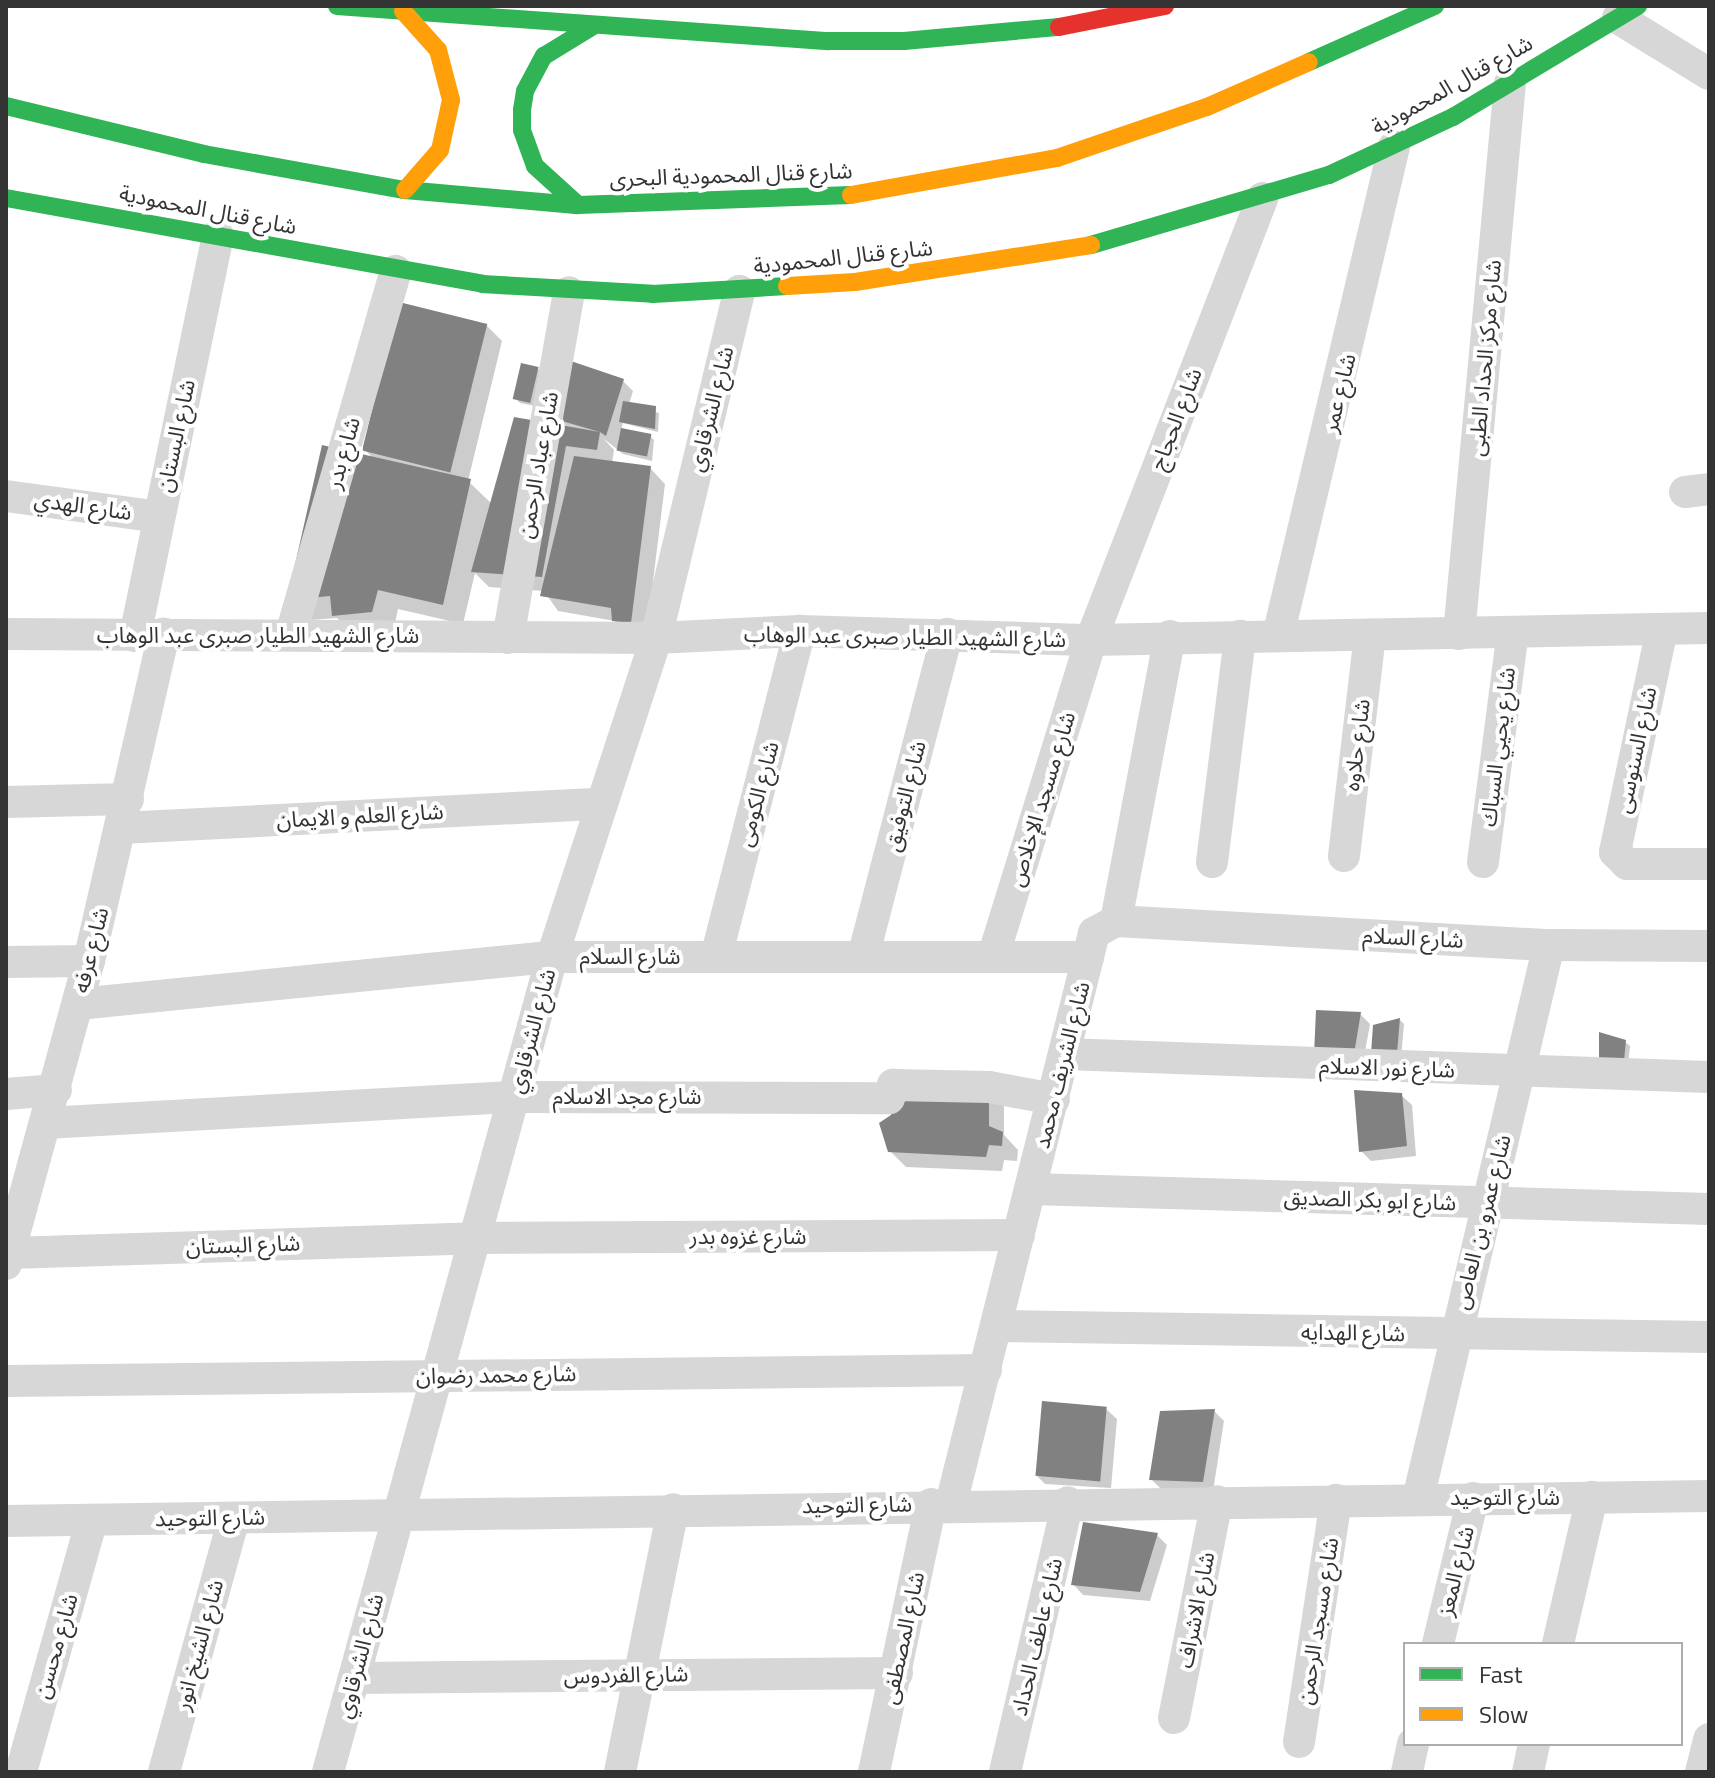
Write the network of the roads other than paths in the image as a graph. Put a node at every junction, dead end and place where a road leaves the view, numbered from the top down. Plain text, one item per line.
1 (337, 6) edge
2 (1165, 6) edge
3 (1435, 6) edge
4 (403, 11) junction
5 (1628, 12) edge
6 (593, 26) junction
7 (1709, 74) edge
8 (1510, 83) junction
9 (6, 106) edge
10 (1394, 147) junction
11 (405, 190) junction
12 (6, 198) edge
13 (1262, 198) junction
14 (578, 205) junction
15 (218, 236) junction
16 (396, 271) junction
17 (739, 291) junction
18 (569, 292) junction
19 (6, 496) edge
20 (159, 517) junction
21 (1709, 628) edge
22 (1662, 629) junction
23 (800, 631) junction
24 (1513, 632) junction
25 (6, 634) edge
26 (291, 634) junction
27 (947, 634) junction
28 (1459, 634) junction
29 (150, 635) junction
30 (1370, 635) junction
31 (1170, 636) junction
32 (1240, 636) junction
33 (1278, 636) junction
34 (508, 638) junction
35 (656, 638) junction
36 (1091, 640) junction
37 (6, 802) edge
38 (599, 804) junction
39 (125, 814) junction
40 (1344, 856) dead end
41 (1212, 862) dead end
42 (1483, 862) dead end
43 (1709, 864) edge
44 (1116, 921) junction
45 (1549, 945) junction
46 (1709, 946) edge
47 (552, 957) junction
48 (716, 957) junction
49 (863, 957) junction
50 (993, 957) junction
51 (1088, 957) junction
52 (89, 961) junction
53 (6, 962) edge
54 (78, 1004) junction
55 (1065, 1054) junction
56 (1518, 1074) junction
57 (1709, 1077) edge
58 (56, 1090) junction
59 (6, 1094) edge
60 (514, 1097) junction
61 (1054, 1099) junction
62 (46, 1123) junction
63 (1031, 1189) junction
64 (1487, 1204) junction
65 (1709, 1209) edge
66 (13, 1213) edge
67 (1019, 1235) junction
68 (476, 1238) junction
69 (8, 1258) edge
70 (997, 1326) junction
71 (1455, 1334) junction
72 (1709, 1337) edge
73 (986, 1370) junction
74 (439, 1376) junction
75 (6, 1381) edge
76 (1709, 1496) edge
77 (1592, 1497) junction
78 (1473, 1498) junction
79 (1418, 1499) junction
80 (1336, 1500) junction
81 (1217, 1501) junction
82 (1068, 1502) junction
83 (941, 1504) junction
84 (673, 1509) junction
85 (398, 1515) junction
86 (234, 1518) junction
87 (92, 1520) junction
88 (6, 1521) edge
89 (1438, 1642) edge
90 (1558, 1642) edge
91 (897, 1673) junction
92 (639, 1675) junction
93 (354, 1678) junction
94 (1174, 1718) dead end
95 (1709, 1739) edge
96 (1299, 1742) dead end
97 (1413, 1746) edge
98 (1534, 1746) edge
99 (21, 1772) edge
100 (164, 1772) edge
101 (328, 1772) edge
102 (620, 1772) edge
103 (874, 1772) edge
104 (1005, 1772) edge
105 (1407, 1772) edge
106 (1528, 1772) edge
107 (1701, 1772) edge

1 - 4 main road
2 - 6 main road
3 - 14 main road, شارع قنال المحمودية البحرى
4 - 6 main road
4 - 11 main road
5 - 7 street
5 - 8 main road, شارع قنال المحمودية
6 - 14 main road
8 - 10 main road, شارع قنال المحمودية
8 - 28 street, شارع مركز الحداد الطبى
9 - 11 main road, شارع قنال المحمودية البحرى
10 - 13 main road, شارع قنال المحمودية
10 - 33 street, شارع عمر
11 - 14 main road, شارع قنال المحمودية البحرى
12 - 15 main road, شارع قنال المحمودية
13 - 17 main road, شارع قنال المحمودية
13 - 36 street, شارع الحجاج
15 - 16 main road, شارع قنال المحمودية
15 - 20 street, شارع البستان
16 - 18 main road, شارع قنال المحمودية
16 - 26 street, شارع بدر
17 - 18 main road, شارع قنال المحمودية
17 - 35 street, شارع الشرقاوي
18 - 34 street, شارع عباد الرحمن
19 - 20 street, شارع الهدي
20 - 29 street, شارع البستان
21 - 22 street, شارع الشهيد الطيار صبرى عبد الوهاب
22 - 24 street, شارع الشهيد الطيار صبرى عبد الوهاب
22 - 43 street, شارع السنوسى
23 - 27 street, شارع الشهيد الطيار صبرى عبد الوهاب
23 - 35 street, شارع الشهيد الطيار صبرى عبد الوهاب
23 - 48 street, شارع الكومى
24 - 28 street, شارع الشهيد الطيار صبرى عبد الوهاب
24 - 42 street, شارع يحيي السباك
25 - 29 street, شارع الشهيد الطيار صبرى عبد الوهاب
26 - 29 street, شارع الشهيد الطيار صبرى عبد الوهاب
26 - 34 street, شارع الشهيد الطيار صبرى عبد الوهاب
27 - 36 street, شارع الشهيد الطيار صبرى عبد الوهاب
27 - 49 street, شارع التوفيق
28 - 30 street, شارع الشهيد الطيار صبرى عبد الوهاب
29 - 39 street, شارع عرفه
30 - 33 street, شارع الشهيد الطيار صبرى عبد الوهاب
30 - 40 street, شارع حلاوه
31 - 32 street, شارع الشهيد الطيار صبرى عبد الوهاب
31 - 36 street, شارع الشهيد الطيار صبرى عبد الوهاب
31 - 44 street
32 - 33 street, شارع الشهيد الطيار صبرى عبد الوهاب
32 - 41 street
34 - 35 street, شارع الشهيد الطيار صبرى عبد الوهاب
35 - 38 street, شارع الشرقاوي
36 - 50 street, شارع مسجد الإخلاص
37 - 39 street, شارع العلم و الايمان
38 - 39 street, شارع العلم و الايمان
38 - 47 street, شارع الشرقاوي
39 - 52 street, شارع عرفه
44 - 45 street, شارع السلام
44 - 51 street, شارع الشريف محمد
45 - 46 street, شارع السلام
45 - 56 street, شارع عمرو بن العاص
47 - 48 street, شارع السلام
47 - 54 street, شارع السلام
47 - 60 street, شارع الشرقاوي
48 - 49 street, شارع السلام
49 - 50 street, شارع السلام
50 - 51 street, شارع السلام
51 - 55 street, شارع الشريف محمد
52 - 53 street
52 - 54 street, شارع عرفه
54 - 58 street, شارع عرفه
55 - 56 street, شارع نور الاسلام
55 - 61 street, شارع الشريف محمد
56 - 57 street, شارع نور الاسلام
56 - 64 street, شارع عمرو بن العاص
58 - 59 street
58 - 62 street, شارع عرفه
60 - 61 street, شارع مجد الاسلام
60 - 62 street, شارع مجد الاسلام
60 - 68 street, شارع الشرقاوي
61 - 63 street, شارع الشريف محمد
62 - 66 street, شارع عرفه
63 - 64 street, شارع ابو بكر الصديق
63 - 67 street, شارع الشريف محمد
64 - 65 street, شارع ابو بكر الصديق
64 - 71 street, شارع عمرو بن العاص
66 - 69 street, شارع عرفه
67 - 68 street, شارع غزوه بدر
67 - 70 street, شارع الشريف محمد
68 - 69 street, شارع البستان
68 - 74 street, شارع الشرقاوي
70 - 71 street, شارع الهدايه
70 - 73 street, شارع الشريف محمد
71 - 72 street, شارع الهدايه
71 - 79 street, شارع عمرو بن العاص
73 - 74 street, شارع محمد رضوان
73 - 83 street, شارع الشريف محمد
74 - 75 street, شارع محمد رضوان
74 - 85 street, شارع الشرقاوي
76 - 77 street, شارع التوحيد
77 - 78 street, شارع التوحيد
77 - 90 street
78 - 79 street, شارع التوحيد
78 - 89 street, شارع المعز
79 - 80 street, شارع التوحيد
80 - 81 street, شارع التوحيد
80 - 96 street, شارع مسجد الرحمن
81 - 82 street, شارع التوحيد
81 - 94 street, شارع الاشراف
82 - 83 street, شارع التوحيد
82 - 104 street, شارع عاطف الحداد
83 - 84 street, شارع التوحيد
83 - 91 street, شارع المصطفى
84 - 85 street, شارع التوحيد
84 - 92 street
85 - 86 street, شارع التوحيد
85 - 93 street, شارع الشرقاوي
86 - 87 street, شارع التوحيد
86 - 100 street, شارع الشيخ انور
87 - 88 street, شارع التوحيد
87 - 99 street, شارع محسن
91 - 92 street, شارع الفردوس
91 - 103 street, شارع المصطفى
92 - 93 street, شارع الفردوس
92 - 102 street
93 - 101 street, شارع الشرقاوي
95 - 107 street
97 - 105 street
98 - 106 street

